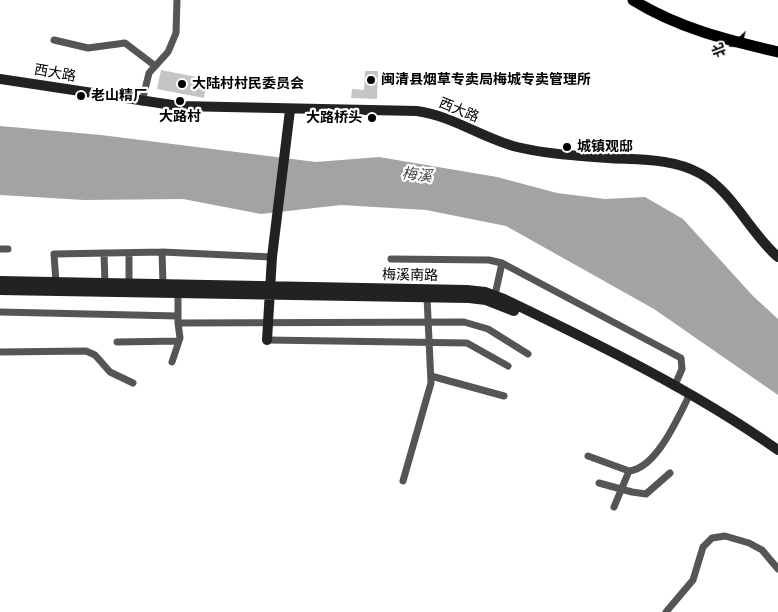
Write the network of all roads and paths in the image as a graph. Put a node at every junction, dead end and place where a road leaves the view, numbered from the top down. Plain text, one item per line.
1 (177, 0) edge
2 (633, 0) edge
3 (54, 40) dead end
4 (778, 52) edge
5 (154, 65) junction
6 (0, 79) edge
7 (142, 102) junction
8 (290, 110) junction
9 (0, 249) edge
10 (8, 249) dead end
11 (162, 252) junction
12 (104, 253) junction
13 (129, 253) junction
14 (272, 257) junction
15 (778, 258) edge
16 (391, 259) dead end
17 (502, 263) junction
18 (0, 281) edge
19 (56, 283) junction
20 (105, 284) junction
21 (129, 284) junction
22 (164, 285) junction
23 (178, 288) junction
24 (270, 289) junction
25 (0, 290) edge
26 (495, 295) junction
27 (427, 297) junction
28 (0, 312) edge
29 (178, 319) junction
30 (428, 320) junction
31 (268, 321) junction
32 (268, 340) joint
33 (179, 341) junction
34 (117, 342) dead end
35 (429, 342) junction
36 (0, 352) edge
37 (528, 354) dead end
38 (172, 362) dead end
39 (508, 366) dead end
40 (430, 376) junction
41 (133, 383) dead end
42 (675, 385) junction
43 (504, 396) dead end
44 (689, 396) junction
45 (778, 450) edge
46 (588, 456) dead end
47 (778, 456) edge
48 (628, 471) junction
49 (670, 473) dead end
50 (403, 481) dead end
51 (599, 483) dead end
52 (621, 489) junction
53 (614, 507) dead end
54 (778, 568) edge
55 (666, 612) edge

1 - 5 street
2 - 4 main road
3 - 5 street
5 - 7 street
6 - 7 main road, 西大路
7 - 8 main road, 西大路
8 - 14 main road
8 - 15 main road, 西大路
9 - 10 street
11 - 13 street
11 - 14 street
11 - 22 street
12 - 13 street
12 - 19 street
12 - 20 street
13 - 21 street
14 - 24 main road
16 - 17 street
17 - 26 street
17 - 42 street
18 - 19 main road, 梅溪南路
19 - 20 main road, 梅溪南路
20 - 21 main road, 梅溪南路
21 - 22 main road, 梅溪南路
22 - 23 main road, 梅溪南路
23 - 24 main road, 梅溪南路
23 - 25 main road, 梅溪南路
23 - 29 street
24 - 26 main road, 梅溪南路
24 - 27 main road, 梅溪南路
24 - 31 main road
26 - 42 main road, 梅溪南路
27 - 30 street
27 - 44 main road, 梅溪南路
28 - 29 street
29 - 31 street
29 - 33 street
30 - 31 street
30 - 35 street
30 - 37 street
31 - 32 main road
32 - 35 street
33 - 34 street
33 - 38 street
35 - 39 street
35 - 40 street
36 - 41 street
40 - 43 street
40 - 50 street
42 - 44 main road, 梅溪南路
44 - 45 main road, 梅溪南路
44 - 47 main road, 梅溪南路
44 - 48 street
46 - 48 street
48 - 52 street
49 - 52 street
51 - 52 street
52 - 53 street
54 - 55 street

